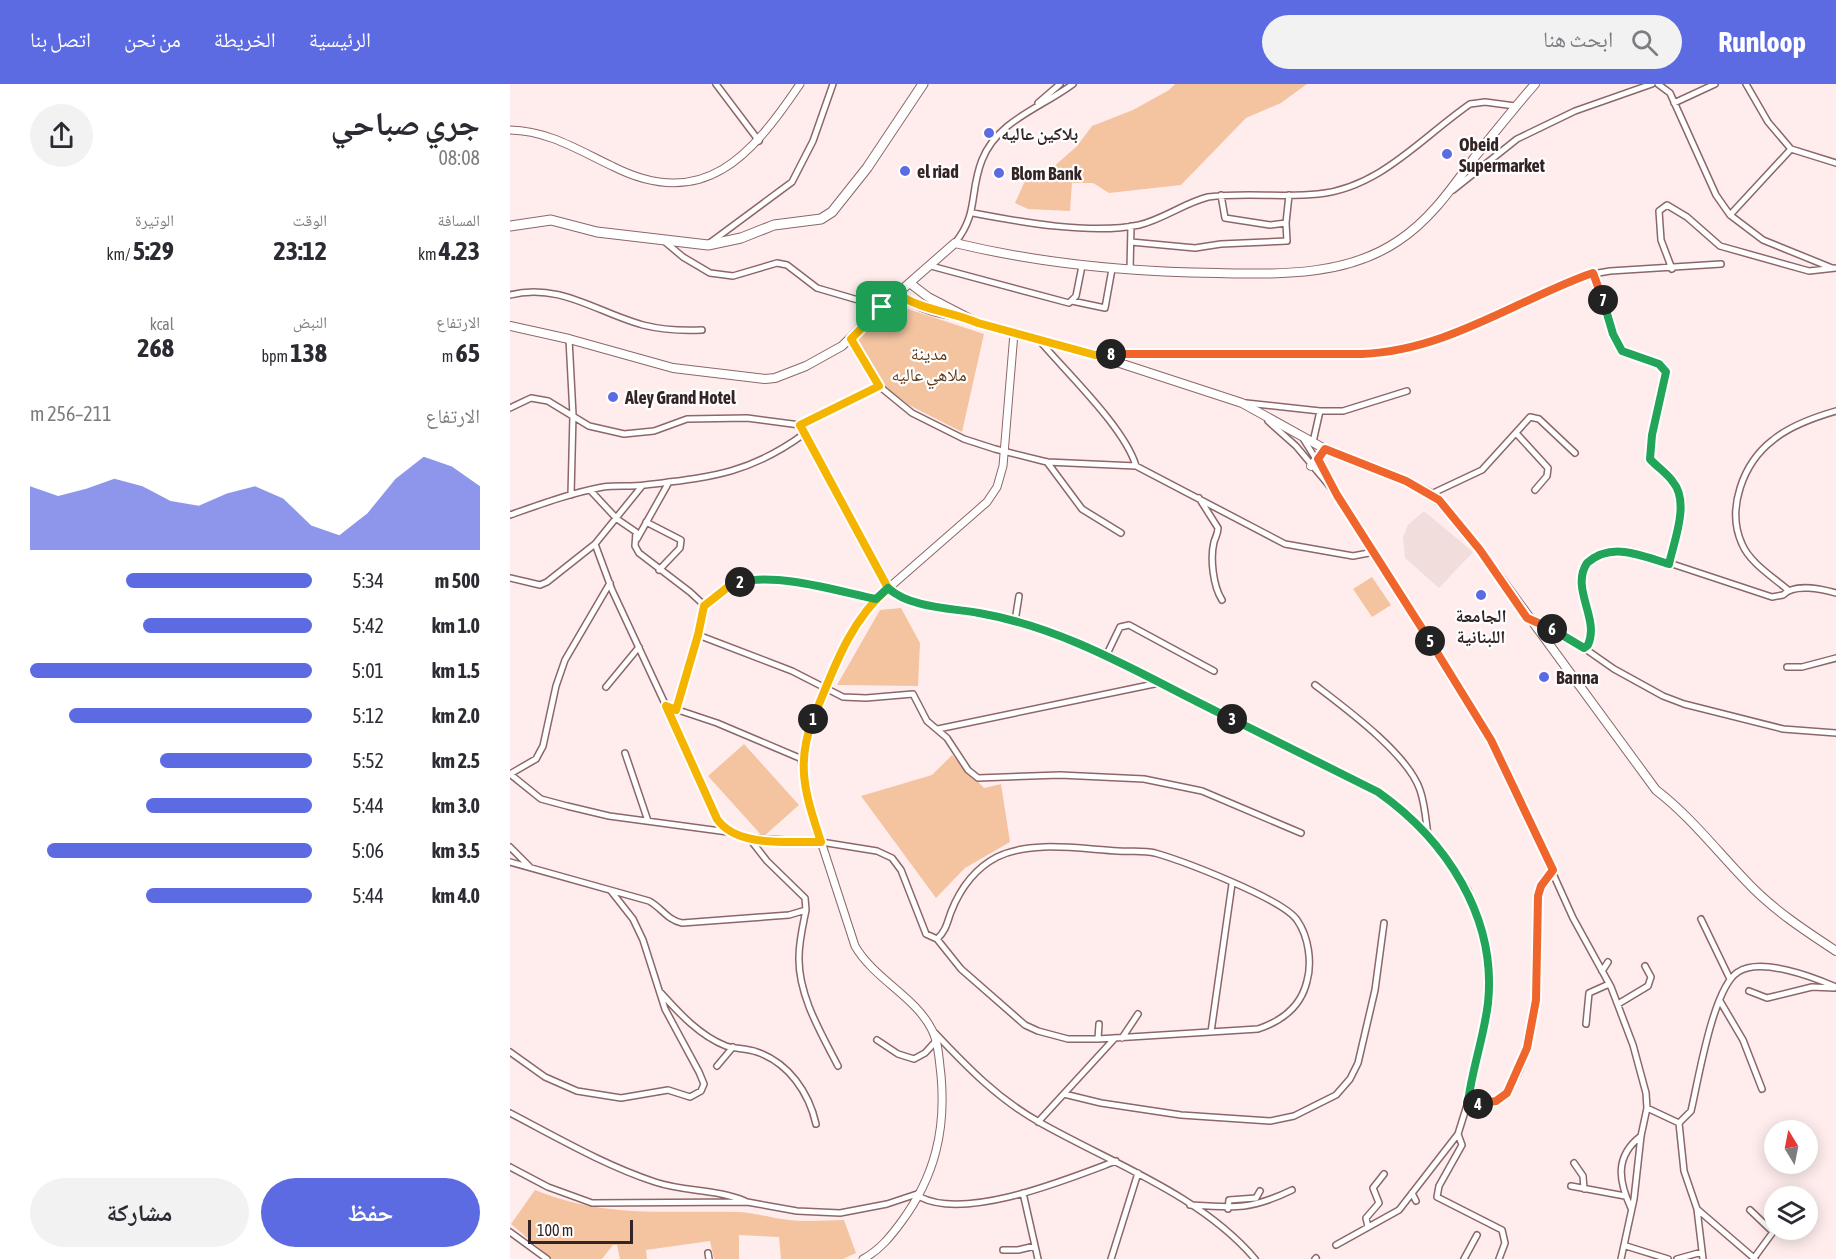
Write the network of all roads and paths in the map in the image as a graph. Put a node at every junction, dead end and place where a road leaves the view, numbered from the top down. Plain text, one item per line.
1 (716, 84) edge
2 (800, 84) edge
3 (833, 84) edge
4 (923, 84) edge
5 (1060, 84) edge
6 (1073, 84) edge
7 (1535, 84) edge
8 (1652, 84) edge
9 (1658, 84) edge
10 (1715, 84) edge
11 (1746, 84) edge
12 (1674, 103) junction
13 (1515, 106) junction
14 (1034, 107) junction
15 (510, 130) edge
16 (759, 141) junction
17 (1791, 149) junction
18 (1836, 163) edge
19 (1221, 195) junction
20 (1288, 195) junction
21 (1447, 195) junction
22 (973, 213) junction
23 (1730, 215) junction
24 (1286, 223) junction
25 (510, 226) edge
26 (1131, 226) junction
27 (662, 239) junction
28 (1131, 242) junction
29 (956, 243) junction
30 (708, 245) junction
31 (1720, 264) dead end
32 (931, 266) junction
33 (1082, 266) junction
34 (1834, 268) edge
35 (1112, 269) junction
36 (1671, 269) junction
37 (1131, 270) junction
38 (1593, 273) junction
39 (911, 284) junction
40 (898, 294) junction
41 (510, 295) edge
42 (928, 297) junction
43 (1072, 301) junction
44 (921, 306) junction
45 (882, 307) junction
46 (960, 315) junction
47 (510, 326) edge
48 (702, 330) dead end
49 (1014, 333) junction
50 (1037, 338) junction
51 (569, 339) junction
52 (851, 339) junction
53 (1095, 355) junction
54 (879, 386) junction
55 (1407, 391) dead end
56 (1242, 403) junction
57 (510, 408) edge
58 (1320, 411) junction
59 (1836, 411) edge
60 (573, 416) junction
61 (1266, 418) junction
62 (800, 425) junction
63 (1516, 433) junction
64 (804, 434) junction
65 (1301, 436) junction
66 (1313, 442) junction
67 (1325, 449) junction
68 (1005, 452) junction
69 (1575, 453) dead end
70 (1318, 459) junction
71 (1047, 462) junction
72 (1136, 466) junction
73 (1311, 466) junction
74 (669, 482) junction
75 (642, 486) junction
76 (590, 490) junction
77 (1535, 490) dead end
78 (1431, 494) junction
79 (571, 495) junction
80 (1337, 495) junction
81 (1198, 497) junction
82 (510, 515) edge
83 (617, 519) junction
84 (646, 522) junction
85 (1121, 533) dead end
86 (637, 538) junction
87 (595, 544) junction
88 (1374, 552) junction
89 (1669, 564) junction
90 (659, 570) junction
91 (510, 578) edge
92 (610, 583) junction
93 (888, 588) junction
94 (1788, 590) junction
95 (1836, 593) edge
96 (1019, 596) dead end
97 (876, 599) junction
98 (1222, 600) dead end
99 (704, 606) junction
100 (1527, 618) junction
101 (1015, 621) junction
102 (698, 635) junction
103 (639, 647) junction
104 (1584, 648) junction
105 (1107, 654) junction
106 (1836, 658) edge
107 (1787, 666) dead end
108 (1214, 671) dead end
109 (1160, 683) junction
110 (1315, 685) dead end
111 (606, 687) dead end
112 (826, 687) junction
113 (666, 706) junction
114 (676, 710) junction
115 (938, 729) junction
116 (1836, 733) edge
117 (625, 753) dead end
118 (802, 759) junction
119 (510, 774) edge
120 (648, 821) junction
121 (728, 832) junction
122 (1301, 833) dead end
123 (1429, 837) junction
124 (749, 838) junction
125 (821, 842) junction
126 (510, 847) edge
127 (510, 862) edge
128 (531, 868) junction
129 (1553, 870) junction
130 (1232, 884) junction
131 (611, 891) junction
132 (806, 910) junction
133 (1701, 919) dead end
134 (1384, 923) dead end
135 (937, 939) junction
136 (1836, 951) edge
137 (1608, 962) dead end
138 (1645, 966) dead end
139 (1602, 971) junction
140 (1730, 980) junction
141 (1610, 984) junction
142 (1836, 987) edge
143 (1749, 991) dead end
144 (660, 992) junction
145 (1720, 1001) junction
146 (1618, 1004) junction
147 (1138, 1014) dead end
148 (1099, 1024) dead end
149 (1586, 1024) dead end
150 (932, 1029) junction
151 (1211, 1032) junction
152 (1119, 1038) junction
153 (877, 1040) dead end
154 (1098, 1040) junction
155 (936, 1041) junction
156 (733, 1047) junction
157 (510, 1052) edge
158 (717, 1066) dead end
159 (838, 1066) dead end
160 (1762, 1089) dead end
161 (1064, 1094) junction
162 (1468, 1102) junction
163 (1647, 1108) junction
164 (510, 1113) edge
165 (1038, 1122) junction
166 (1679, 1123) junction
167 (816, 1124) dead end
168 (1458, 1134) junction
169 (1641, 1136) junction
170 (1116, 1161) junction
171 (1574, 1163) dead end
172 (510, 1167) edge
173 (1138, 1173) junction
174 (1384, 1174) dead end
175 (1571, 1186) dead end
176 (1584, 1189) junction
177 (1292, 1190) dead end
178 (1260, 1191) dead end
179 (1023, 1193) junction
180 (1412, 1193) junction
181 (921, 1195) junction
182 (1625, 1196) junction
183 (1416, 1201) dead end
184 (747, 1202) junction
185 (1188, 1204) junction
186 (1631, 1208) junction
187 (1228, 1209) junction
188 (1697, 1209) junction
189 (1750, 1210) dead end
190 (1368, 1227) junction
191 (510, 1232) edge
192 (1477, 1235) dead end
193 (1336, 1245) dead end
194 (1035, 1246) junction
195 (1626, 1246) junction
196 (1003, 1250) dead end
197 (1702, 1252) junction
198 (1754, 1258) edge
199 (547, 1259) edge
200 (863, 1259) edge
201 (1038, 1259) edge
202 (1112, 1259) edge
203 (1255, 1259) edge
204 (1464, 1259) edge
205 (1499, 1259) edge
206 (1621, 1259) edge
207 (1666, 1259) edge
208 (1678, 1259) edge
209 (1703, 1259) edge

1 - 16 street
2 - 16 street
3 - 30 street
4 - 30 main road
5 - 14 street
6 - 14 street
7 - 13 main road
8 - 21 street
9 - 12 street
10 - 12 street
11 - 17 street
12 - 23 street
13 - 20 street
13 - 21 main road
14 - 22 street
15 - 16 street
17 - 18 street
17 - 23 street
19 - 20 street
19 - 24 street
19 - 26 street
20 - 24 street
21 - 37 main road
22 - 26 street
22 - 29 street
23 - 34 street
24 - 28 street
25 - 27 main road
26 - 28 street
27 - 30 main road
27 - 45 street
28 - 37 street
29 - 32 main road
29 - 33 main road
31 - 36 street
32 - 39 main road
32 - 43 street
33 - 35 main road
33 - 43 street
34 - 36 street
35 - 37 main road
35 - 43 street
36 - 38 street
38 - 53 street
38 - 89 street
39 - 40 main road
39 - 42 main road
40 - 44 main road
40 - 45 main road
41 - 48 street
42 - 44 main road
42 - 46 main road
44 - 46 main road
45 - 52 main road
46 - 49 main road
47 - 51 main road
49 - 50 main road
49 - 68 street
50 - 53 main road
50 - 72 street
51 - 52 main road
51 - 60 street
52 - 54 street
53 - 56 main road
54 - 62 street
54 - 68 street
55 - 58 street
56 - 58 street
56 - 61 main road
57 - 60 street
58 - 66 street
59 - 94 street
60 - 62 street
60 - 79 street
61 - 65 main road
61 - 73 street
62 - 64 street
63 - 69 street
63 - 77 street
63 - 78 street
64 - 74 street
64 - 93 street
65 - 66 main road
65 - 70 street
66 - 67 main road
67 - 70 main road
67 - 78 main road
68 - 71 street
68 - 93 street
70 - 73 main road
70 - 80 street
71 - 72 street
71 - 85 street
72 - 81 street
73 - 80 street
74 - 75 street
74 - 84 street
75 - 76 street
75 - 83 street
76 - 79 street
76 - 83 street
78 - 100 main road
79 - 82 street
80 - 88 street
81 - 88 street
81 - 98 street
83 - 86 street
83 - 87 street
84 - 86 street
84 - 90 street
86 - 90 street
87 - 91 street
87 - 92 street
88 - 129 street
89 - 94 street
89 - 104 street
90 - 99 street
92 - 103 street
92 - 119 street
93 - 97 street
93 - 101 street
94 - 95 street
96 - 101 street
97 - 99 street
97 - 112 street
99 - 102 street
100 - 104 street
100 - 136 main road
101 - 105 street
102 - 112 street
102 - 114 street
103 - 111 street
103 - 113 street
104 - 116 street
105 - 108 street
105 - 109 street
106 - 107 street
109 - 115 street
109 - 123 street
110 - 123 street
112 - 115 street
112 - 118 street
113 - 114 street
113 - 121 street
114 - 118 street
115 - 122 street
117 - 120 street
118 - 125 street
119 - 120 street
120 - 121 street
121 - 124 street
123 - 162 street
124 - 125 street
124 - 132 street
125 - 135 street
125 - 150 street
126 - 128 street
127 - 128 street
128 - 131 street
129 - 139 street
129 - 162 street
130 - 135 street
130 - 151 street
130 - 151 street
131 - 132 street
131 - 144 street
132 - 159 street
133 - 140 street
134 - 161 street
135 - 154 street
137 - 139 street
138 - 146 street
139 - 141 street
140 - 142 street
140 - 145 street
141 - 146 street
141 - 149 street
142 - 143 street
144 - 156 street
144 - 157 street
145 - 160 street
145 - 166 street
146 - 163 street
147 - 152 street
148 - 154 street
150 - 155 street
150 - 165 street
151 - 152 street
152 - 154 street
152 - 161 street
153 - 155 street
155 - 181 street
156 - 158 street
156 - 167 street
161 - 165 street
162 - 168 street
163 - 166 street
163 - 169 street
164 - 184 street
165 - 170 street
166 - 188 street
168 - 180 street
168 - 205 street
169 - 182 street
169 - 186 street
170 - 173 street
170 - 179 street
171 - 176 street
172 - 184 street
173 - 185 street
173 - 202 street
174 - 190 street
175 - 176 street
176 - 182 street
177 - 187 street
178 - 187 street
179 - 181 street
179 - 194 street
180 - 183 street
180 - 190 street
181 - 184 street
181 - 200 street
182 - 186 street
185 - 187 street
185 - 203 street
186 - 195 street
188 - 197 street
188 - 198 street
189 - 198 street
190 - 193 street
191 - 199 street
192 - 204 street
194 - 196 street
194 - 201 street
195 - 206 street
195 - 207 street
197 - 208 street
197 - 209 street

